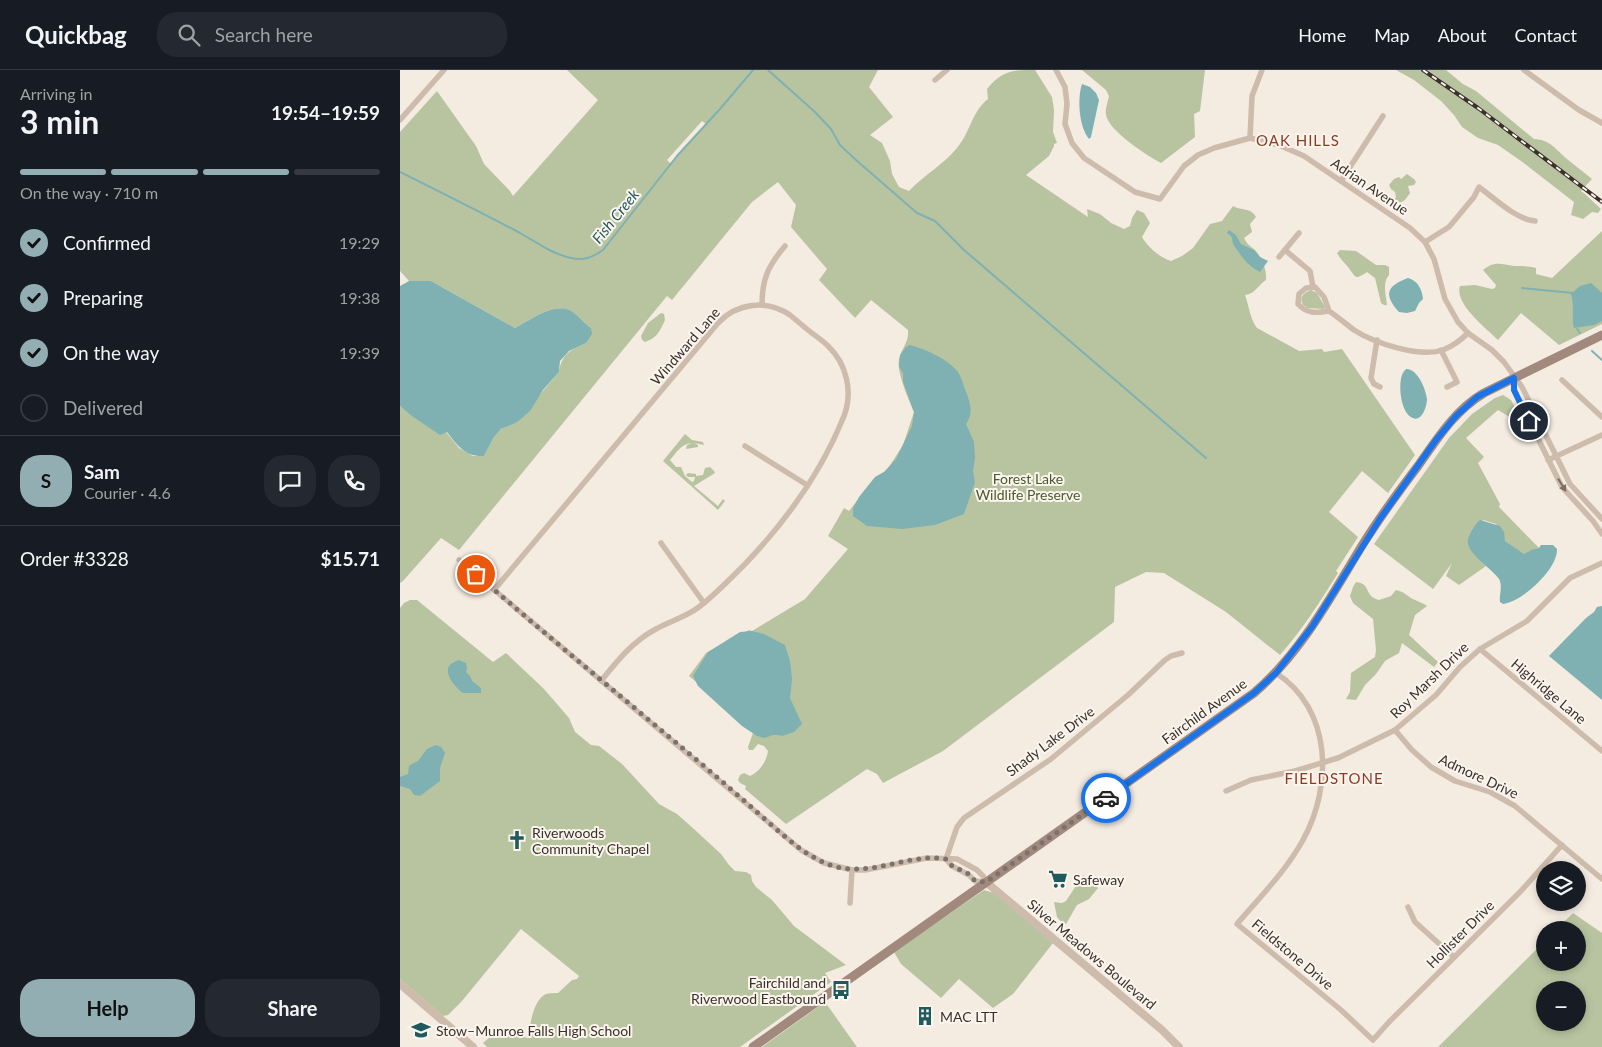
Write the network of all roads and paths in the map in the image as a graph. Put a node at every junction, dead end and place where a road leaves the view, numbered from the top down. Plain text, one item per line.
1 (444, 70) edge
2 (947, 70) edge
3 (1056, 70) edge
4 (1262, 70) edge
5 (1524, 70) edge
6 (935, 80) dead end
7 (1384, 116) dead end
8 (400, 120) edge
9 (1602, 123) edge
10 (1250, 138) junction
11 (1341, 182) junction
12 (1535, 221) dead end
13 (1299, 233) dead end
14 (1425, 242) junction
15 (785, 246) dead end
16 (1285, 250) junction
17 (1279, 257) dead end
18 (1313, 287) junction
19 (762, 305) junction
20 (1329, 311) junction
21 (1468, 333) junction
22 (1602, 335) edge
23 (1377, 340) junction
24 (1441, 350) junction
25 (1514, 378) junction
26 (1562, 380) dead end
27 (1447, 387) dead end
28 (1380, 388) dead end
29 (1602, 417) edge
30 (1602, 435) edge
31 (745, 446) dead end
32 (1556, 456) junction
33 (1548, 460) junction
34 (807, 485) junction
35 (1602, 508) edge
36 (1594, 512) junction
37 (1602, 520) edge
38 (1602, 534) edge
39 (661, 543) dead end
40 (460, 560) dead end
41 (1602, 562) edge
42 (494, 590) junction
43 (704, 603) junction
44 (1480, 649) junction
45 (1182, 653) dead end
46 (1276, 673) junction
47 (602, 681) junction
48 (1396, 730) junction
49 (1602, 751) edge
50 (1323, 763) junction
51 (1226, 791) dead end
52 (1562, 845) junction
53 (946, 859) junction
54 (852, 870) junction
55 (1602, 879) edge
56 (986, 882) junction
57 (850, 903) dead end
58 (1408, 907) dead end
59 (1454, 957) junction
60 (400, 984) edge
61 (1373, 1040) joint
62 (473, 1047) edge
63 (753, 1047) edge
64 (1179, 1047) edge

1 - 8 street
2 - 6 street
3 - 10 street, Adrian Avenue
4 - 10 street
5 - 9 street
7 - 11 street
10 - 11 street, Adrian Avenue
11 - 14 street, Adrian Avenue
12 - 14 street
13 - 16 street
14 - 21 street, Adrian Avenue
15 - 19 street
16 - 17 street
16 - 18 street
18 - 20 street
18 - 20 street
19 - 34 street, Windward Lane
19 - 42 street, Windward Lane
20 - 23 street
21 - 24 street
21 - 25 street, Adrian Avenue
22 - 25 main road, Fairchild Avenue
23 - 24 street
23 - 28 street
24 - 27 street
25 - 32 street, Adrian Avenue
25 - 33 street
25 - 46 main road, Fairchild Avenue
26 - 29 street
30 - 32 street
31 - 34 street
32 - 33 street
32 - 36 street, Adrian Avenue
33 -> 38 street
34 - 43 street, Windward Lane
35 - 36 street
36 - 37 street, Adrian Avenue
39 - 43 street
40 - 42 street
41 - 44 street, Roy Marsh Drive
42 - 47 street
43 - 47 street, Windward Lane
44 - 48 street, Roy Marsh Drive
44 - 49 street, Highridge Lane
45 - 53 street, Shady Lake Drive
46 - 50 street, Fieldstone Drive
46 - 56 main road, Fairchild Avenue
47 - 54 street
48 - 50 street, Roy Marsh Drive
48 - 52 street, Admore Drive
50 - 51 street, Roy Marsh Drive
50 - 61 street, Fieldstone Drive
52 - 55 street, Admore Drive
52 - 59 street, Hollister Drive
53 - 54 street
53 - 56 street
54 - 57 street
56 - 63 main road, Fairchild Avenue
56 - 64 street, Silver Meadows Boulevard
58 - 59 street
59 - 61 street, Hollister Drive
60 - 62 street

